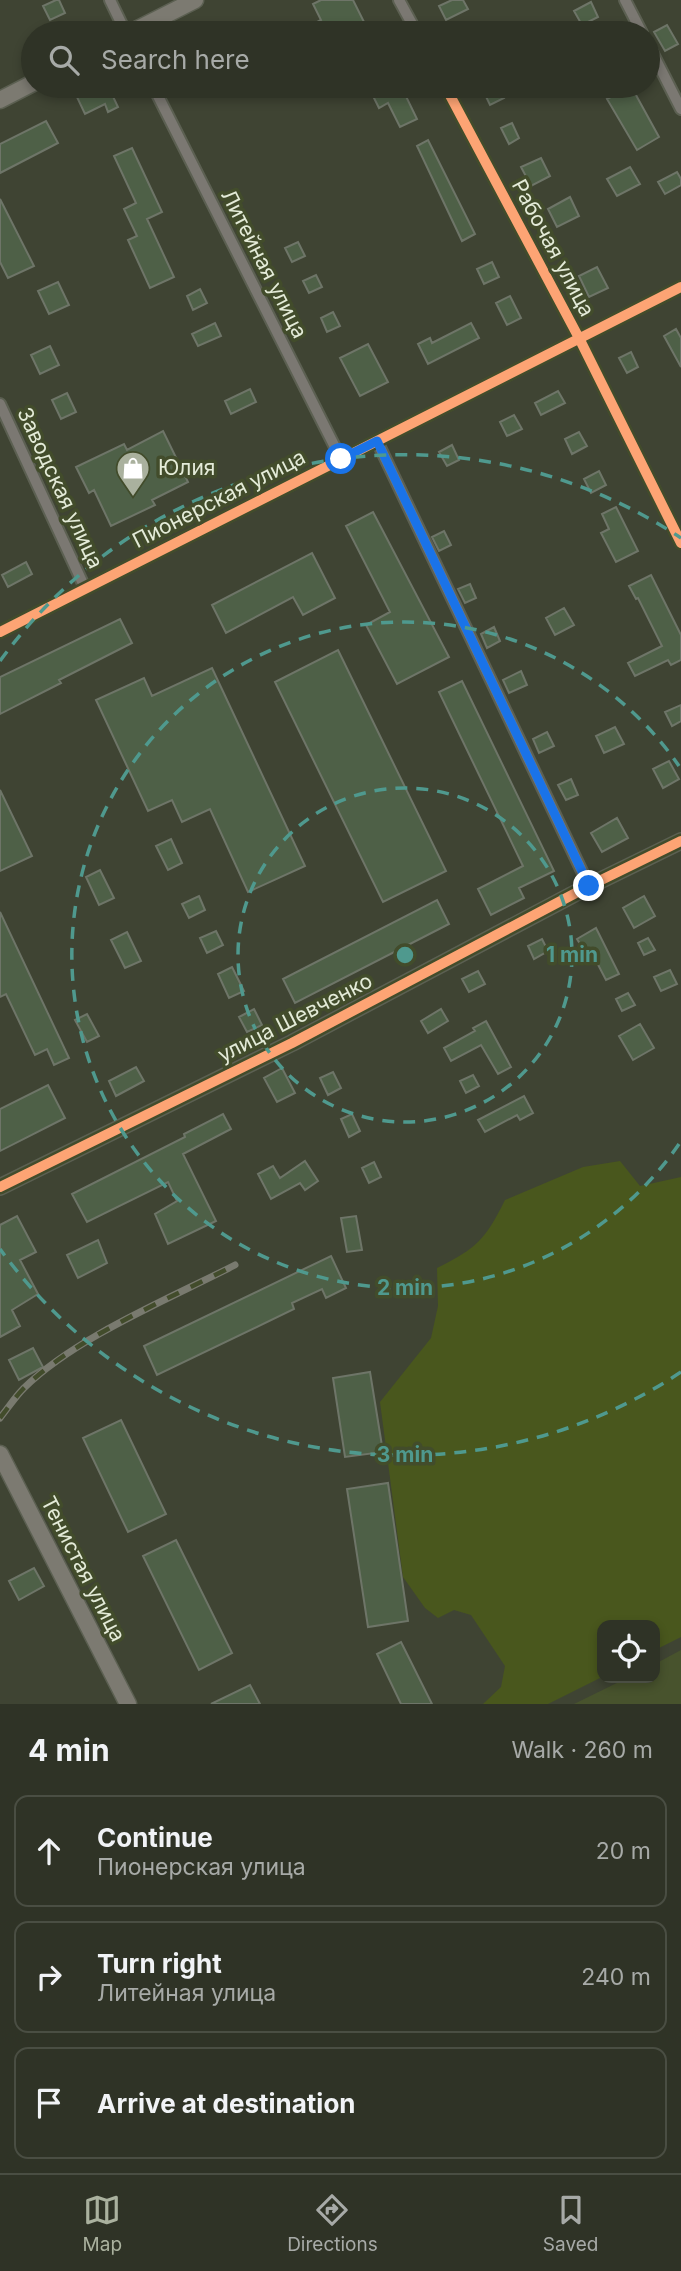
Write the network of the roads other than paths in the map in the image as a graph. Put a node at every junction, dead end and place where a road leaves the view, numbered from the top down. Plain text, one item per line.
1 (110, 0) edge
2 (195, 0) edge
3 (399, 0) edge
4 (625, 0) edge
5 (121, 21) edge
6 (152, 21) edge
7 (410, 21) edge
8 (636, 21) edge
9 (660, 68) edge
10 (21, 89) edge
11 (159, 98) edge
12 (451, 98) edge
13 (0, 100) edge
14 (681, 109) edge
15 (681, 287) edge
16 (579, 338) junction
17 (0, 404) edge
18 (377, 441) junction
19 (341, 459) junction
20 (681, 543) edge
21 (85, 588) junction
22 (0, 632) edge
23 (681, 841) edge
24 (589, 886) junction
25 (0, 1187) edge
26 (0, 1454) edge
27 (128, 1704) edge

1 - 5 street
2 - 6 main road
3 - 7 street
4 - 8 street
9 - 14 street
10 - 13 main road
11 - 19 street, Литейная улица
12 - 16 street, Рабочая улица
15 - 16 street, Пионерская улица
16 - 18 street, Пионерская улица
16 - 20 street, Рабочая улица
17 - 21 street, Заводская улица
18 - 19 street, Пионерская улица
18 - 24 street
19 - 21 street, Пионерская улица
21 - 22 street, Пионерская улица
23 - 24 street, улица Шевченко
24 - 25 street, улица Шевченко
26 - 27 main road, Тенистая улица

